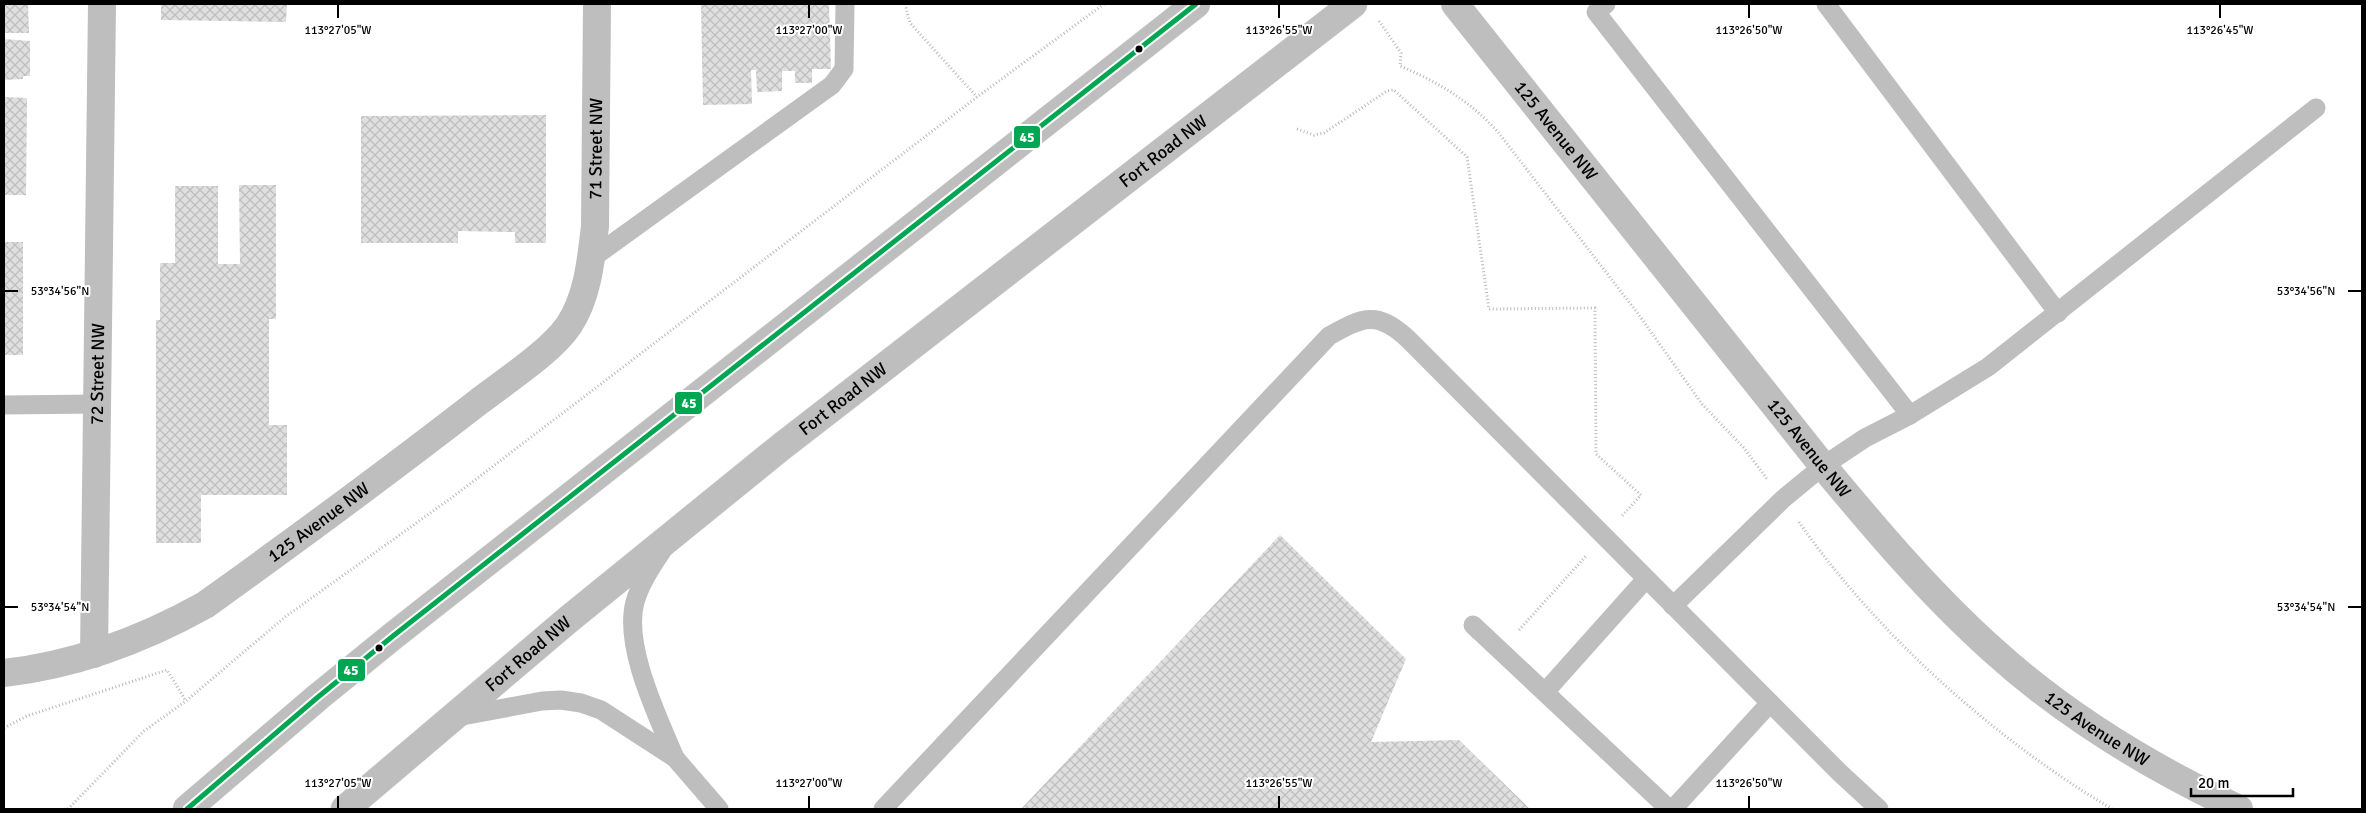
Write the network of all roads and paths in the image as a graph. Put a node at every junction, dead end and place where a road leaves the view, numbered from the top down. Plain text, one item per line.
1 (102, 4) edge
2 (597, 4) edge
3 (845, 4) edge
4 (905, 4) edge
5 (1104, 4) edge
6 (1196, 4) edge
7 (1353, 4) edge
8 (1455, 4) edge
9 (1606, 4) edge
10 (1826, 4) edge
11 (1379, 20) dead end
12 (977, 97) junction
13 (2316, 108) dead end
14 (1297, 129) dead end
15 (592, 259) junction
16 (584, 293) joint
17 (2058, 313) junction
18 (97, 404) junction
19 (4, 405) edge
20 (1910, 414) junction
21 (1751, 460) dead end
22 (1823, 466) junction
23 (672, 535) junction
24 (1604, 536) junction
25 (1811, 539) dead end
26 (1646, 579) junction
27 (1673, 606) junction
28 (1473, 624) dead end
29 (1519, 630) dead end
30 (94, 654) junction
31 (4, 673) edge
32 (1546, 692) junction
33 (186, 701) junction
34 (1770, 702) junction
35 (457, 717) junction
36 (4, 728) edge
37 (675, 758) junction
38 (68, 809) edge
39 (187, 809) edge
40 (345, 809) edge
41 (719, 809) edge
42 (883, 809) edge
43 (1669, 809) edge
44 (1673, 809) edge
45 (1880, 809) edge
46 (2112, 809) edge
47 (2239, 809) edge

1 - 18 street, 72 Street NW
2 - 15 street, 71 Street NW
3 - 15 lane
4 - 12 path
5 - 12 path
6 - 39 street
7 - 23 street, Fort Road NW
8 - 22 street, 125 Avenue NW
9 - 20 lane
10 - 17 lane
11 - 21 path
12 - 33 path
13 - 17 lane
14 - 24 path
15 - 16 street, 71 Street NW
16 - 30 street, 125 Avenue NW
17 - 20 lane
18 - 19 lane
18 - 30 street, 72 Street NW
20 - 22 lane
22 - 27 lane
22 - 47 street, 125 Avenue NW
23 - 35 street, Fort Road NW
23 - 37 lane
24 - 26 lane
24 - 29 path
24 - 42 lane
25 - 46 path
26 - 27 lane
26 - 32 lane
27 - 34 lane
28 - 32 lane
30 - 31 street, 125 Avenue NW
32 - 43 lane
33 - 36 path
33 - 38 path
34 - 44 lane
34 - 45 lane
35 - 37 lane
35 - 40 street, Fort Road NW
37 - 41 lane

